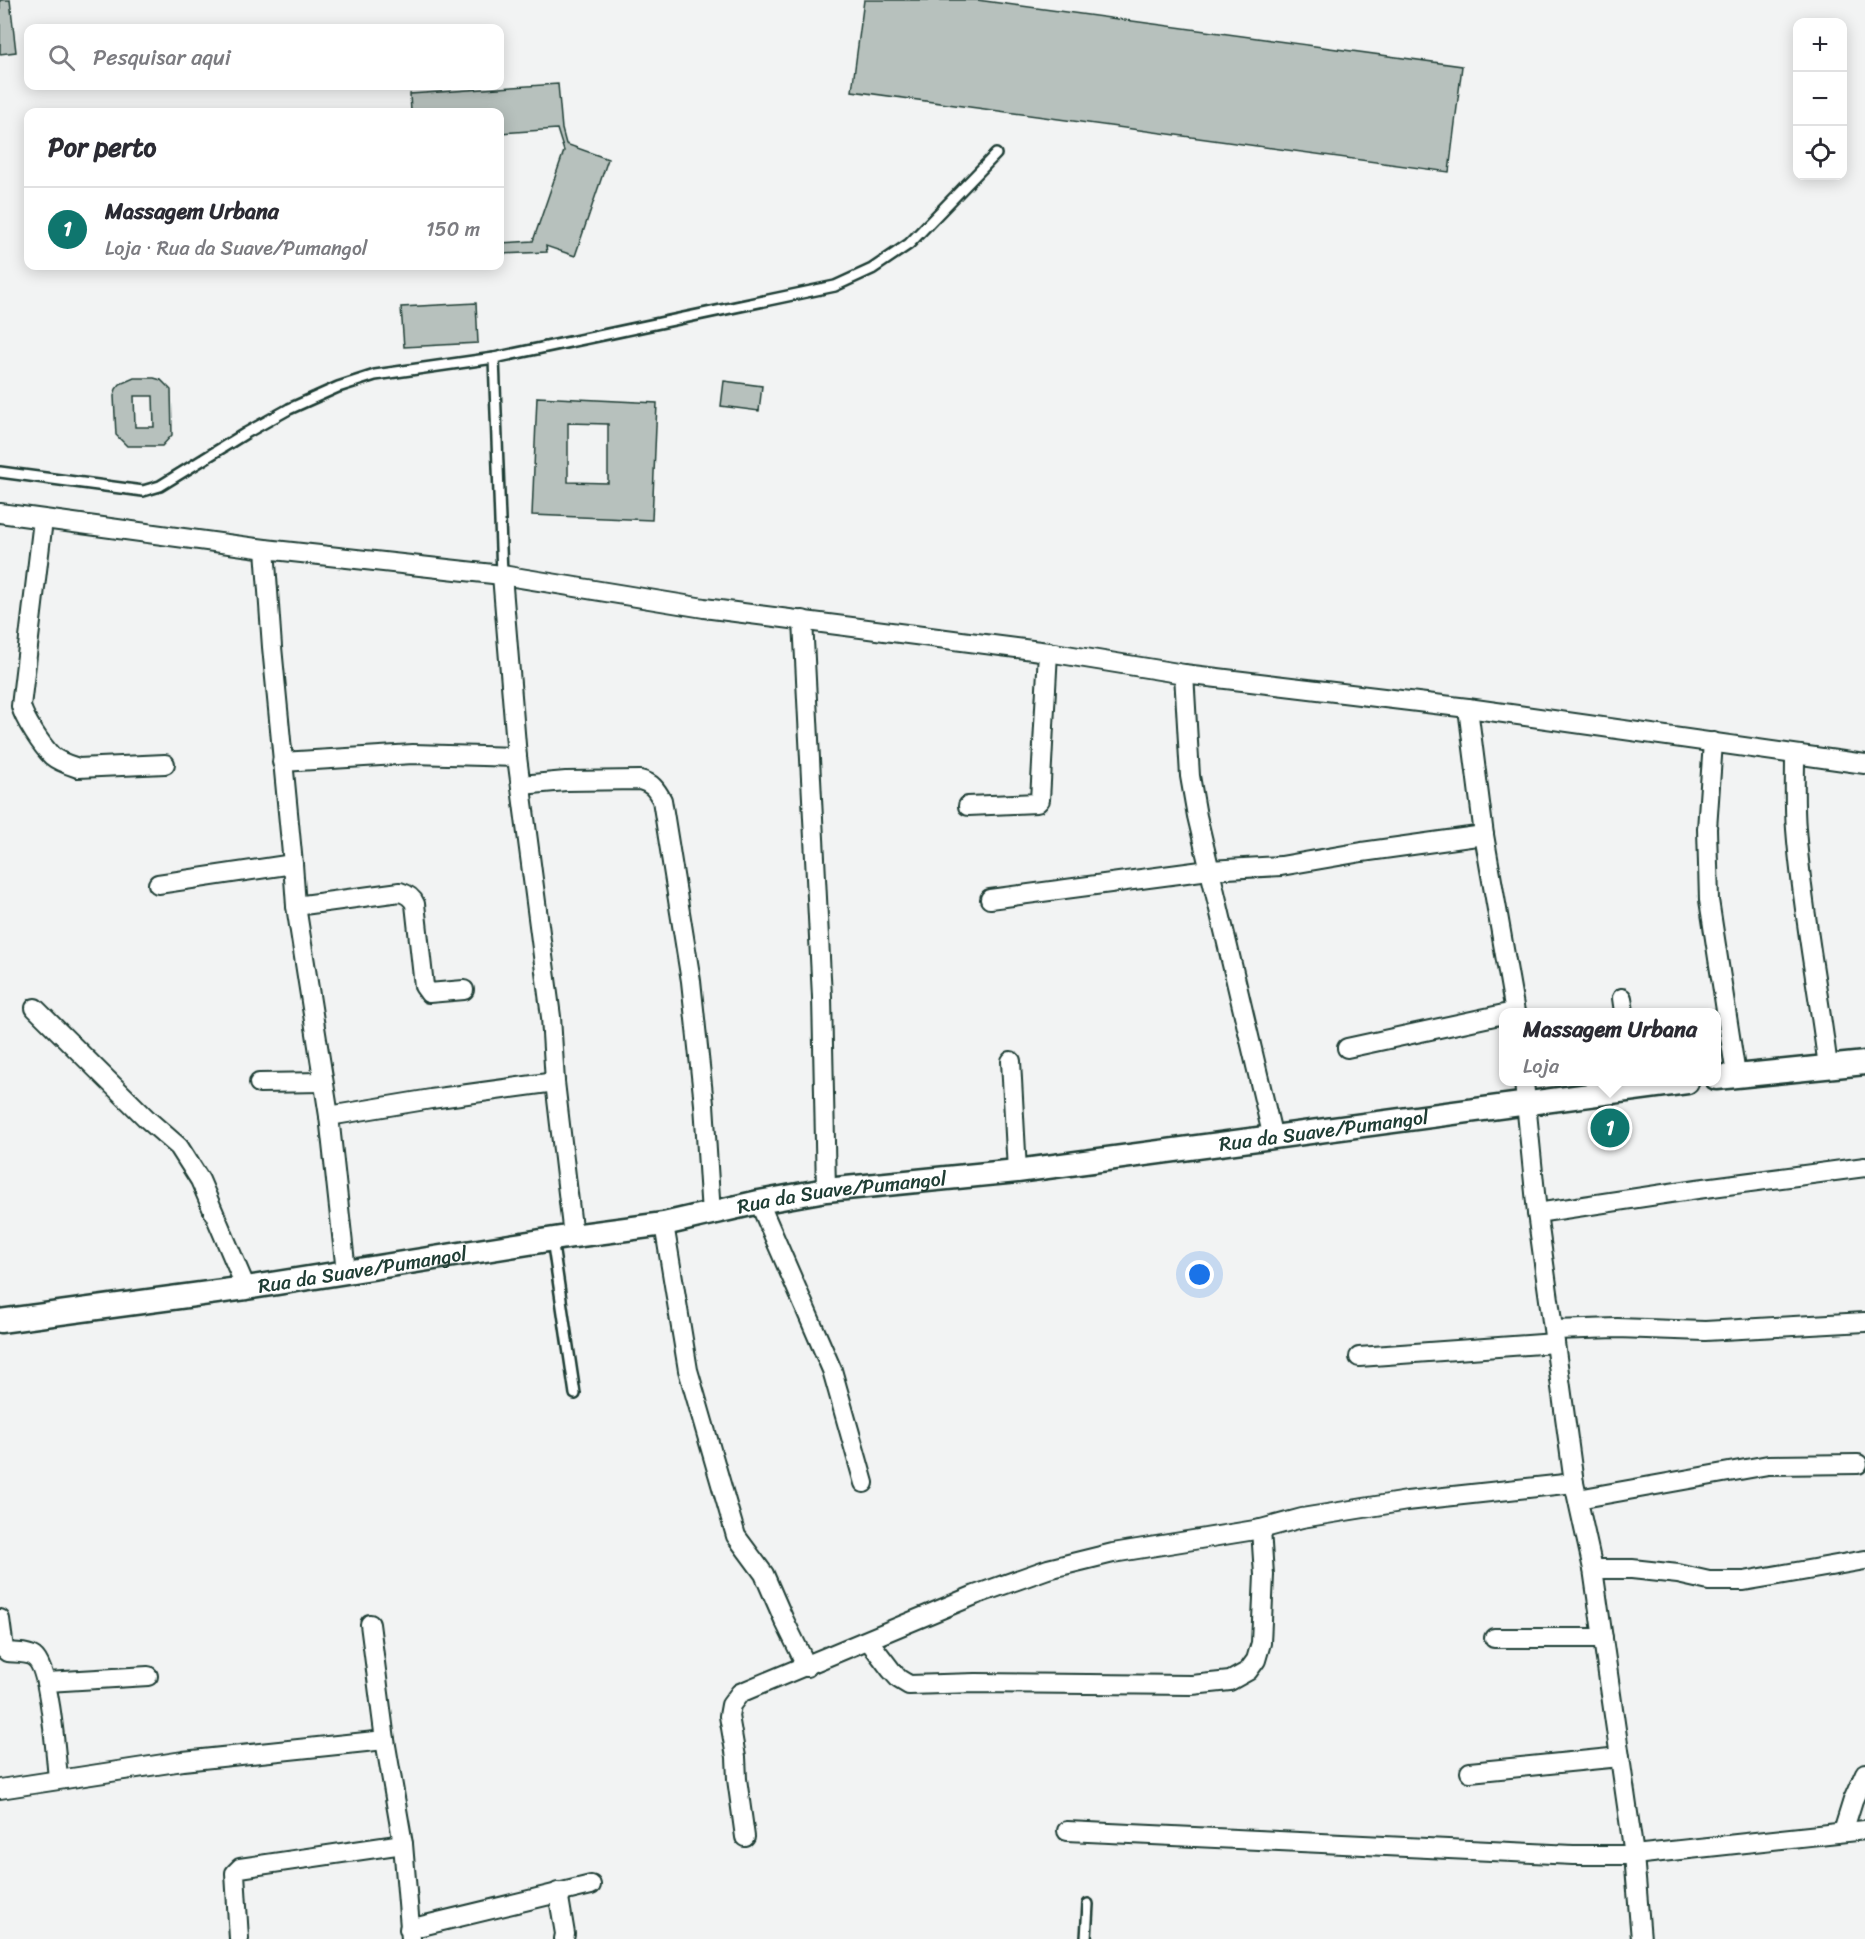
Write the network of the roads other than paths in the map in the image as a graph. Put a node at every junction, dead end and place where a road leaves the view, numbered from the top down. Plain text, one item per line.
1 (996, 154) dead end
2 (494, 358) junction
3 (0, 472) edge
4 (0, 513) edge
5 (43, 520) junction
6 (265, 549) junction
7 (502, 574) junction
8 (803, 620) junction
9 (1048, 652) junction
10 (1184, 674) junction
11 (1467, 708) junction
12 (1713, 742) junction
13 (1795, 755) junction
14 (517, 757) junction
15 (282, 762) junction
16 (165, 764) dead end
17 (1865, 764) edge
18 (521, 785) junction
19 (968, 807) dead end
20 (1484, 835) junction
21 (293, 864) junction
22 (1209, 870) junction
23 (158, 884) dead end
24 (990, 899) dead end
25 (296, 906) junction
26 (464, 990) dead end
27 (35, 1008) dead end
28 (1509, 1008) edge
29 (1499, 1014) edge
30 (1347, 1048) dead end
31 (1011, 1061) dead end
32 (1865, 1063) edge
33 (1828, 1067) junction
34 (1726, 1076) edge
35 (323, 1082) junction
36 (555, 1082) junction
37 (259, 1083) dead end
38 (1618, 1086) edge
39 (1525, 1092) edge
40 (330, 1116) junction
41 (1273, 1138) junction
42 (1865, 1167) edge
43 (1017, 1171) junction
44 (826, 1191) junction
45 (759, 1202) junction
46 (1537, 1213) junction
47 (711, 1214) junction
48 (663, 1224) junction
49 (562, 1237) junction
50 (346, 1272) junction
51 (246, 1288) junction
52 (0, 1321) edge
53 (1865, 1322) edge
54 (1554, 1336) junction
55 (1359, 1357) dead end
56 (574, 1394) dead end
57 (1858, 1464) dead end
58 (864, 1483) dead end
59 (1576, 1491) junction
60 (1261, 1529) junction
61 (1865, 1560) edge
62 (1593, 1569) junction
63 (0, 1619) edge
64 (370, 1624) dead end
65 (1494, 1638) dead end
66 (1603, 1638) junction
67 (869, 1641) junction
68 (807, 1667) junction
69 (148, 1676) dead end
70 (46, 1682) junction
71 (385, 1740) junction
72 (1620, 1757) junction
73 (1470, 1772) dead end
74 (1865, 1773) edge
75 (58, 1779) junction
76 (0, 1789) edge
77 (1865, 1830) edge
78 (1067, 1831) dead end
79 (1843, 1832) junction
80 (745, 1837) dead end
81 (402, 1844) junction
82 (1634, 1855) junction
83 (591, 1885) dead end
84 (558, 1892) junction
85 (1088, 1904) dead end
86 (410, 1934) edge
87 (239, 1939) edge
88 (564, 1939) edge
89 (1086, 1939) edge
90 (1641, 1939) edge

1 - 2 lane
2 - 3 lane
2 - 7 lane
4 - 5 street
5 - 6 street
5 - 16 street
6 - 7 street
6 - 15 street
7 - 8 street
7 - 14 street
8 - 9 street
8 - 44 street
9 - 10 street
9 - 19 street
10 - 11 street
10 - 22 street
11 - 12 street
11 - 20 street
12 - 13 street
12 - 34 street
13 - 17 street
13 - 33 street
14 - 15 street
14 - 18 street
15 - 21 street
18 - 36 street
18 - 47 street
20 - 22 street
20 - 28 street
21 - 23 street
21 - 25 street
22 - 24 street
22 - 41 street
25 - 26 street
25 - 35 street
27 - 51 street
29 - 30 street
31 - 43 street
32 - 33 street
33 - 34 street
35 - 37 street
35 - 40 street
36 - 40 street
36 - 49 street
38 - 39 street, Rua da Suave/Pumangol
39 - 41 street, Rua da Suave/Pumangol
39 - 46 street
40 - 50 street
41 - 43 street, Rua da Suave/Pumangol
42 - 46 street
43 - 44 street, Rua da Suave/Pumangol
44 - 45 street, Rua da Suave/Pumangol
45 - 47 street, Rua da Suave/Pumangol
45 - 58 street
46 - 54 street
47 - 48 street, Rua da Suave/Pumangol
48 - 49 street, Rua da Suave/Pumangol
48 - 68 street
49 - 50 street, Rua da Suave/Pumangol
49 - 56 lane
50 - 51 street, Rua da Suave/Pumangol
51 - 52 street, Rua da Suave/Pumangol
53 - 54 street
54 - 55 street
54 - 59 street
57 - 59 street
59 - 60 street
59 - 62 street
60 - 67 street
60 - 67 street
61 - 62 street
62 - 66 street
63 - 70 street
64 - 71 street
65 - 66 street
66 - 72 street
67 - 68 street
68 - 80 street
69 - 70 street
70 - 75 street
71 - 75 street
71 - 81 street
72 - 73 street
72 - 82 street
74 - 79 street
75 - 76 street
77 - 79 street
78 - 82 street
79 - 82 street
81 - 86 street
81 - 87 street
82 - 90 street
83 - 84 street
84 - 86 street
84 - 88 street
85 - 89 lane

